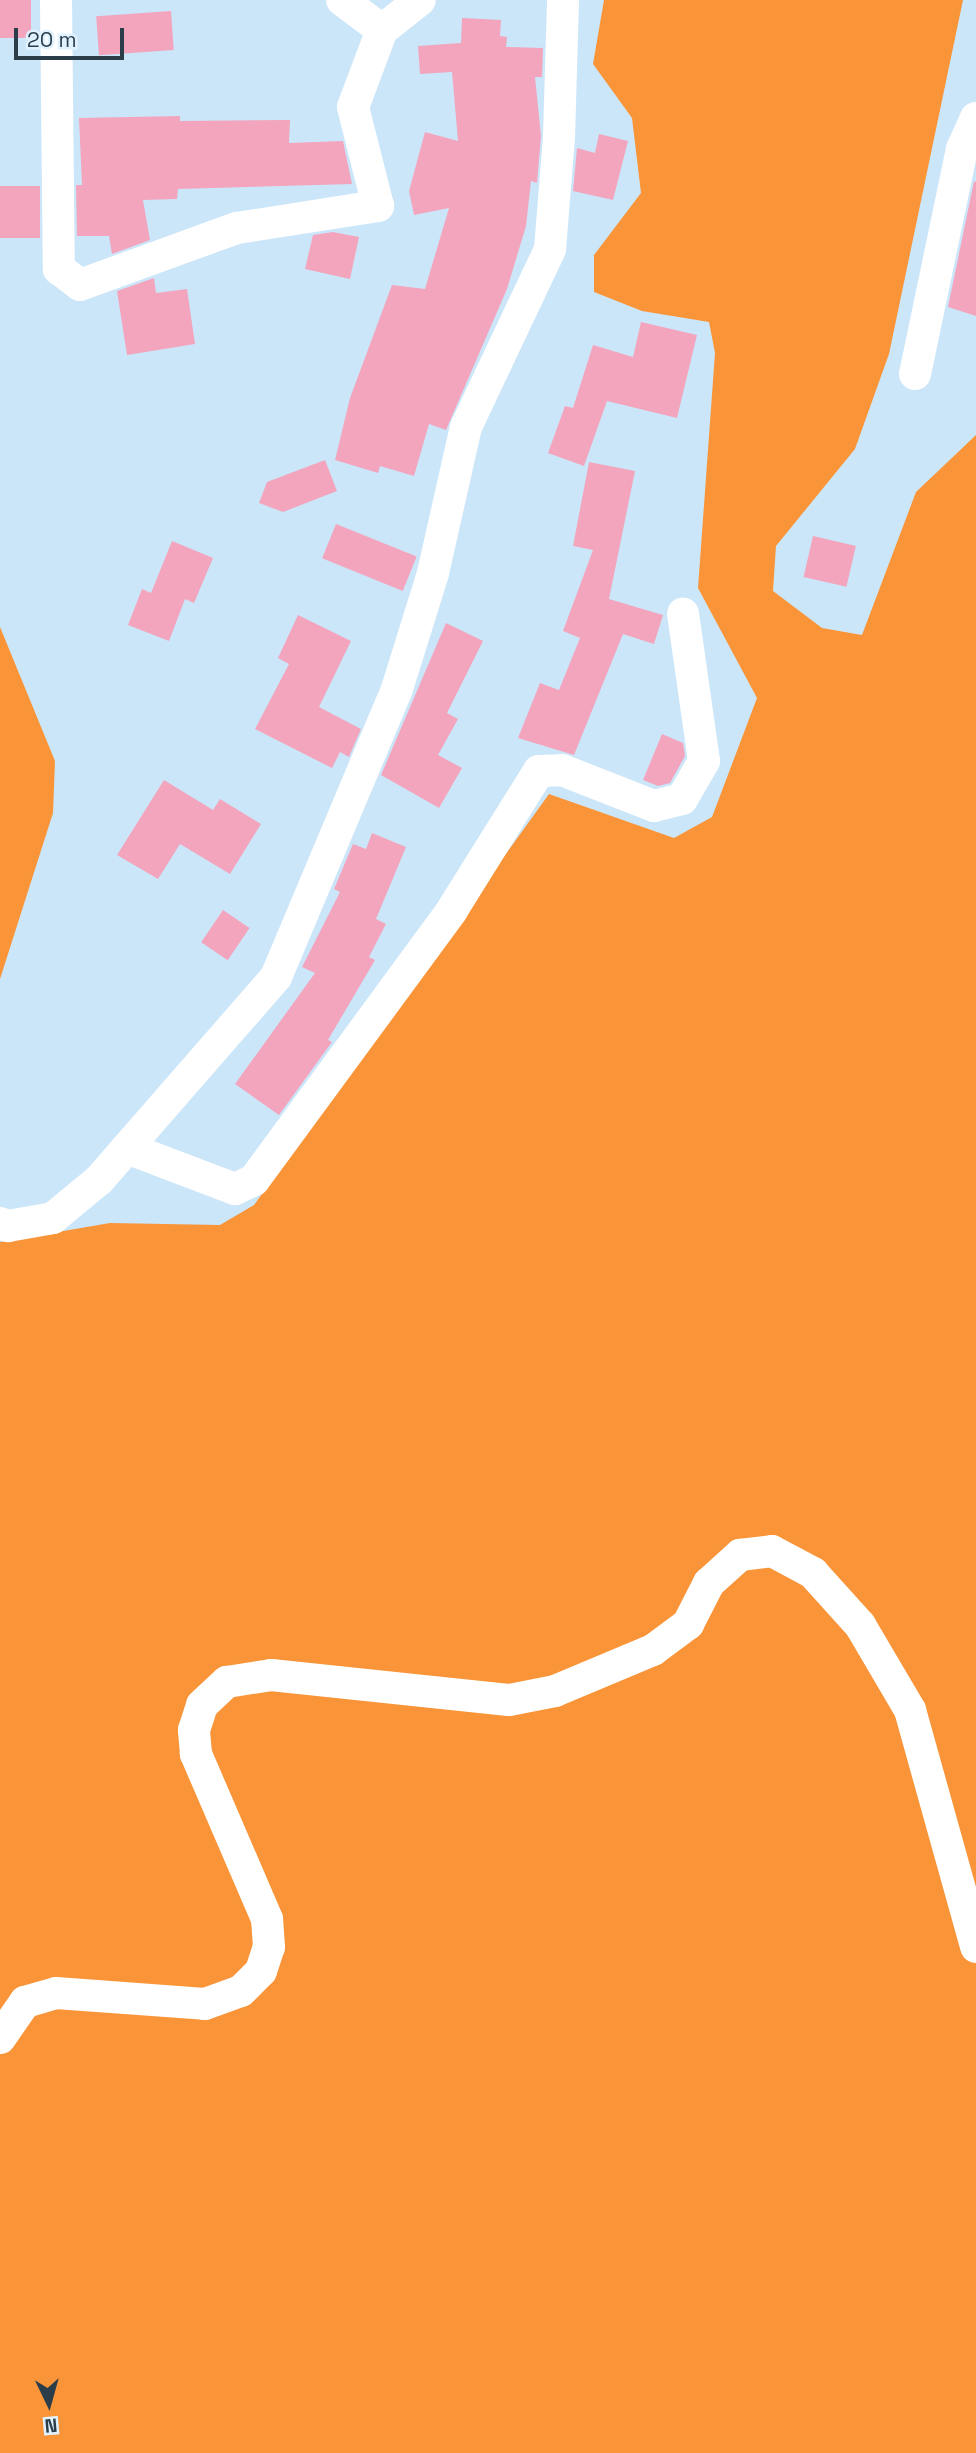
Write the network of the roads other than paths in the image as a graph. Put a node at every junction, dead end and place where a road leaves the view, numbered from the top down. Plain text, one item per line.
1 (56, 0) edge
2 (342, 0) edge
3 (420, 0) edge
4 (563, 0) edge
5 (382, 30) junction
6 (976, 118) edge
7 (915, 374) dead end
8 (683, 613) dead end
9 (127, 1148) junction
10 (0, 1223) edge
11 (976, 1947) edge
12 (0, 2038) edge

1 - 5 street
2 - 5 street
3 - 5 street
4 - 9 street
6 - 7 street
8 - 9 street
9 - 10 street
11 - 12 street

